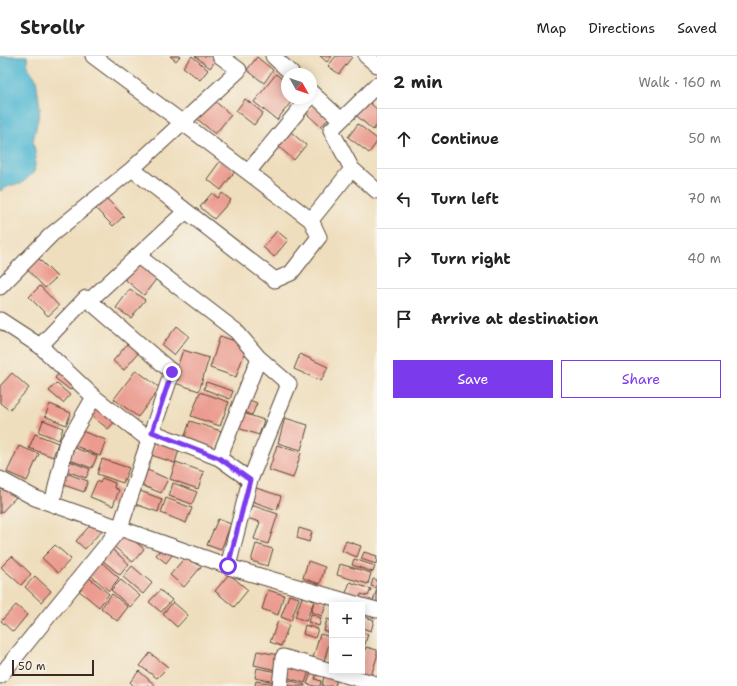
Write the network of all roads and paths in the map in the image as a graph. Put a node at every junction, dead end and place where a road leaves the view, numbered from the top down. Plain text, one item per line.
1 (93, 56) edge
2 (220, 56) edge
3 (273, 56) edge
4 (366, 56) edge
5 (377, 65) edge
6 (286, 68) edge
7 (377, 85) edge
8 (317, 100) edge
9 (304, 104) edge
10 (341, 120) junction
11 (183, 123) junction
12 (132, 169) junction
13 (352, 169) junction
14 (248, 172) junction
15 (377, 190) edge
16 (186, 211) junction
17 (311, 220) junction
18 (138, 256) junction
19 (0, 287) edge
20 (89, 302) junction
21 (0, 320) edge
22 (40, 346) junction
23 (259, 358) junction
24 (94, 397) junction
25 (150, 436) junction
26 (219, 458) junction
27 (0, 479) edge
28 (250, 480) junction
29 (52, 504) junction
30 (120, 528) junction
31 (228, 566) junction
32 (349, 602) edge
33 (365, 607) edge
34 (377, 610) edge
35 (0, 676) edge
36 (376, 683) edge
37 (280, 686) edge

1 - 11 street
2 - 11 street
3 - 6 street
4 - 5 street
7 - 10 street
8 - 10 street
9 - 14 street
10 - 13 street
11 - 12 street
11 - 14 street
12 - 16 street
12 - 19 street
13 - 15 street
13 - 17 street
14 - 17 street
16 - 17 street
16 - 18 street
18 - 20 street
18 - 23 street
20 - 22 street
20 - 25 street
21 - 22 street
22 - 24 street
23 - 26 street
23 - 28 street
24 - 25 street
24 - 29 street
25 - 26 street
25 - 30 street
26 - 28 street
27 - 29 street
28 - 31 street
29 - 30 street
30 - 31 street
30 - 35 street
31 - 32 street
33 - 34 street
36 - 37 street

